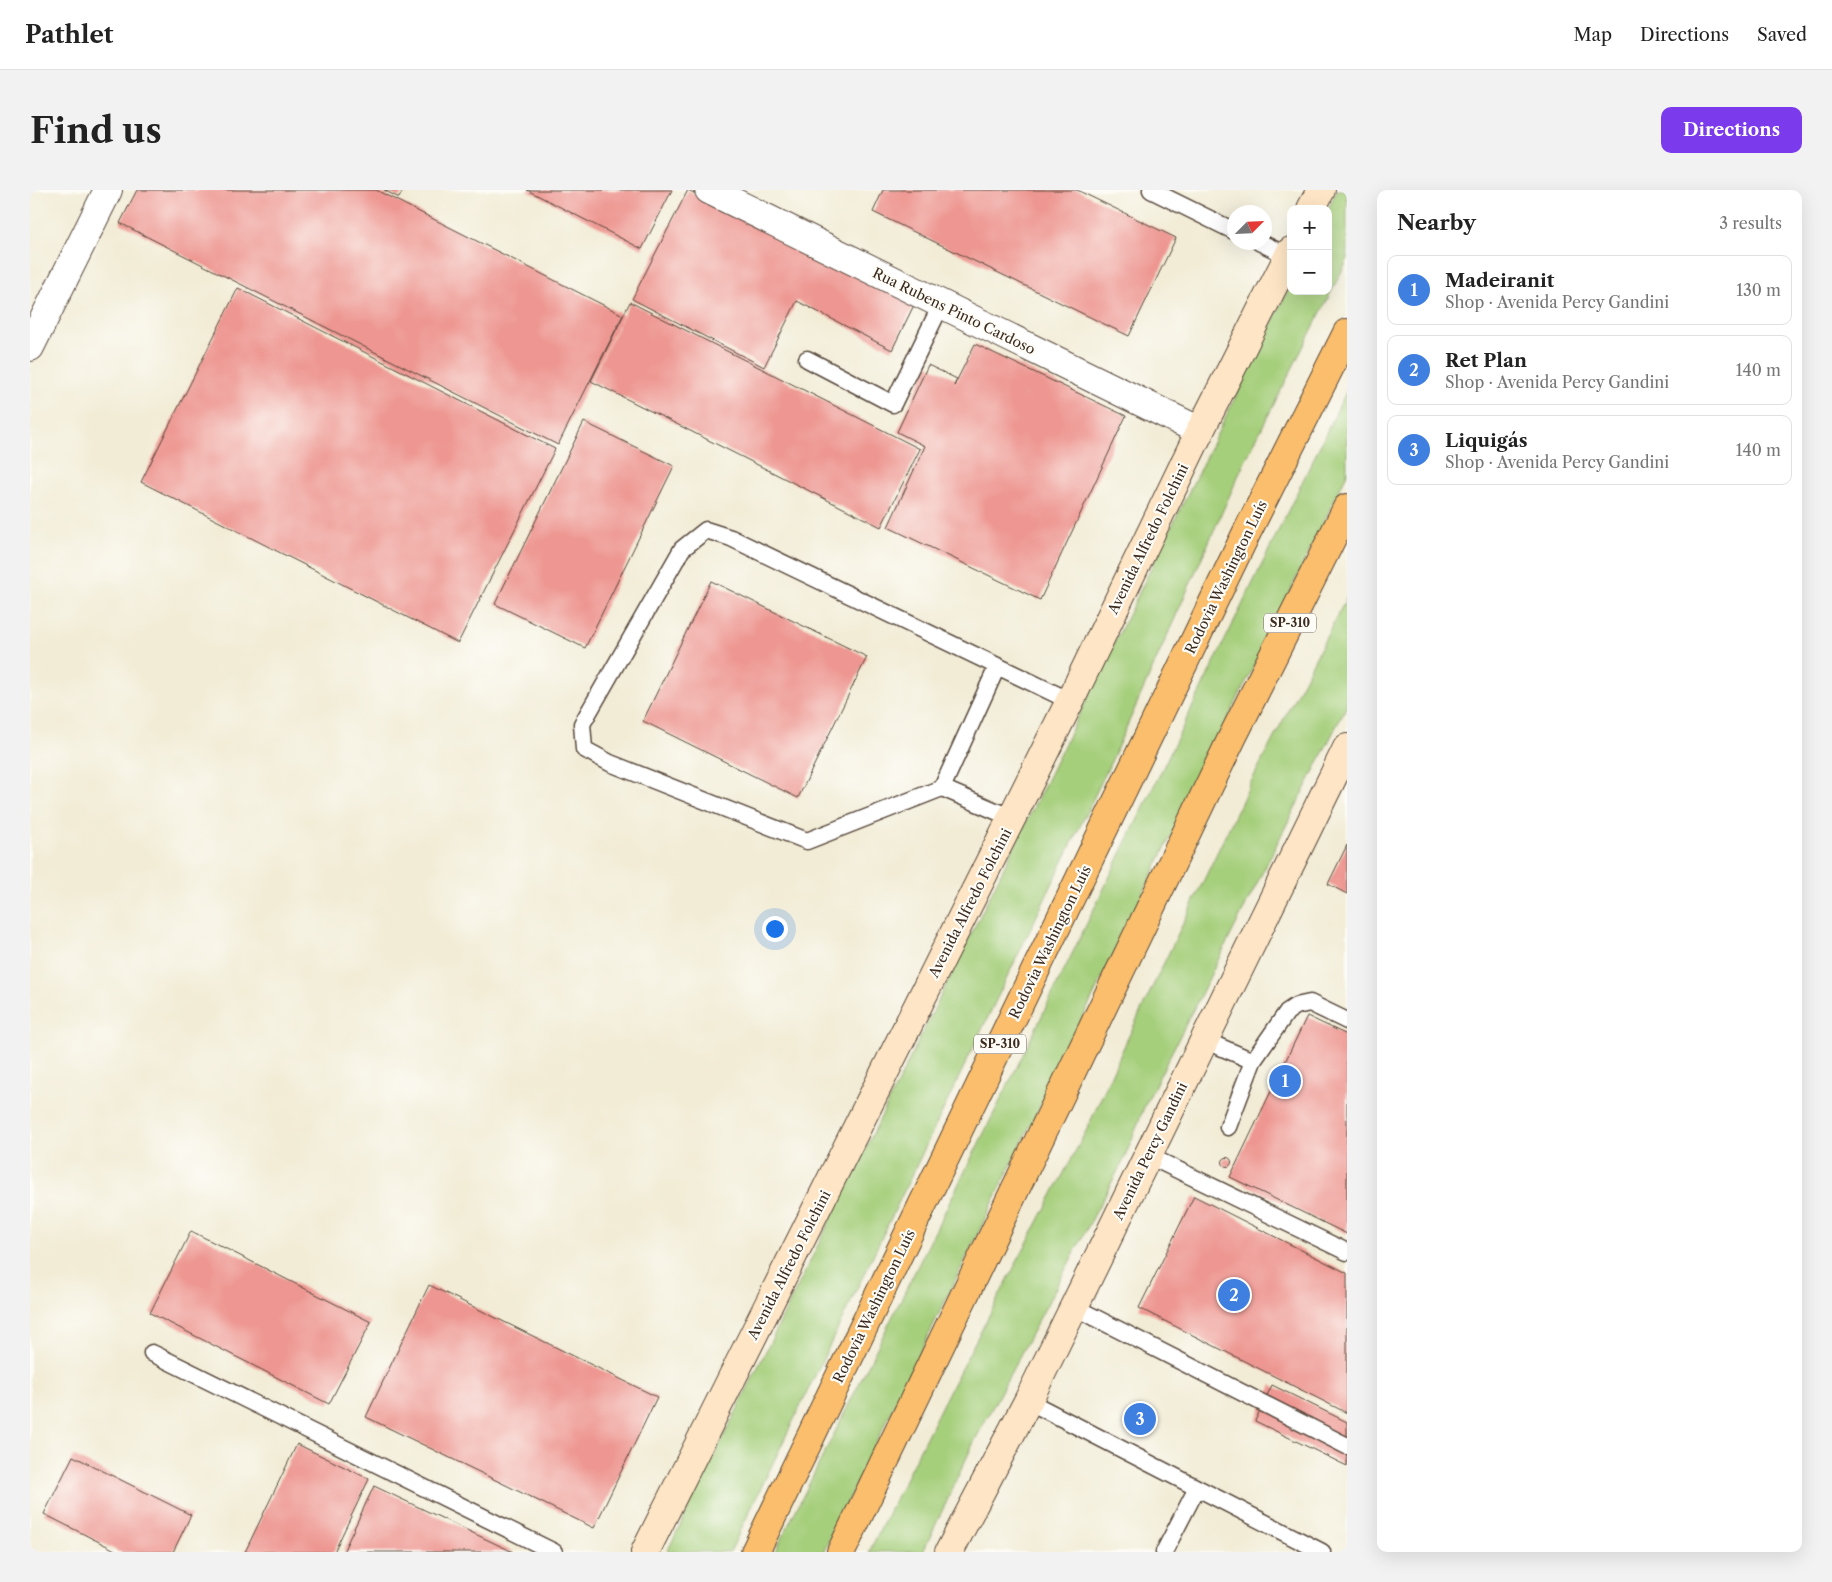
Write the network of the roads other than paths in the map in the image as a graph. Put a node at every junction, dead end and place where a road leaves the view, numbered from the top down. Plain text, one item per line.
1 (108, 190) edge
2 (709, 190) edge
3 (1151, 190) edge
4 (1320, 190) edge
5 (1314, 205) edge
6 (1227, 228) edge
7 (1272, 247) edge
8 (1287, 253) edge
9 (1287, 260) edge
10 (941, 305) junction
11 (1347, 333) edge
12 (30, 347) edge
13 (807, 359) dead end
14 (1200, 431) junction
15 (1347, 508) edge
16 (997, 667) junction
17 (1070, 701) junction
18 (1347, 748) edge
19 (942, 788) junction
20 (1012, 818) junction
21 (1347, 1021) edge
22 (1204, 1040) junction
23 (1253, 1061) junction
24 (1228, 1127) dead end
25 (1149, 1156) junction
26 (1347, 1252) edge
27 (1074, 1307) junction
28 (152, 1353) dead end
29 (1028, 1401) junction
30 (1347, 1446) edge
31 (1197, 1488) junction
32 (554, 1552) edge
33 (645, 1552) edge
34 (755, 1552) edge
35 (841, 1552) edge
36 (948, 1552) edge
37 (1164, 1552) edge
38 (1322, 1552) edge

1 - 12 street
2 - 10 street, Rua Rubens Pinto Cardoso
3 - 6 lane
4 - 5 main road
7 - 8 lane
9 - 14 main road, Avenida Alfredo Folchini
10 - 13 lane
10 - 14 street, Rua Rubens Pinto Cardoso
11 - 34 highway, Rodovia Washington Luís / SP-310
14 - 17 main road, Avenida Alfredo Folchini
15 - 35 highway, SP-310
16 - 17 lane
16 - 19 lane
16 - 19 lane
17 - 20 main road, Avenida Alfredo Folchini
18 - 22 main road, Avenida Percy Gandini
19 - 20 lane
20 - 33 main road, Avenida Alfredo Folchini
21 - 23 lane
22 - 23 lane
22 - 25 main road, Avenida Percy Gandini
23 - 24 lane
25 - 26 lane
25 - 27 main road, Avenida Percy Gandini
27 - 29 main road, Avenida Percy Gandini
27 - 30 lane
28 - 32 lane
29 - 31 lane
29 - 36 main road, Avenida Percy Gandini
31 - 37 lane
31 - 38 lane

